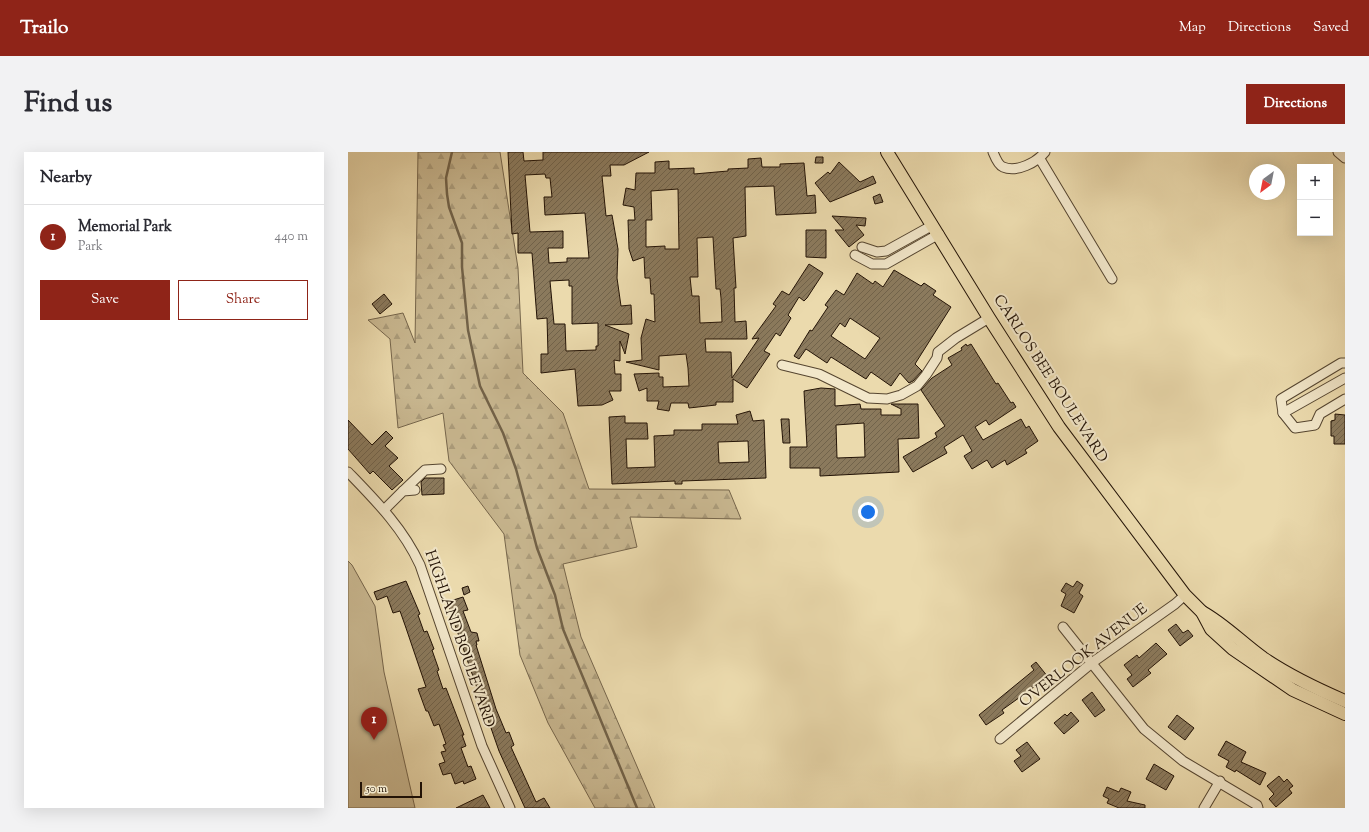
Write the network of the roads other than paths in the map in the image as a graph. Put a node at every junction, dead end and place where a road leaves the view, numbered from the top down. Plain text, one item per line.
1 (888, 152) edge
2 (993, 152) edge
3 (1338, 152) edge
4 (1043, 155) edge
5 (1345, 158) edge
6 (936, 229) junction
7 (862, 247) dead end
8 (855, 255) dead end
9 (1112, 279) dead end
10 (989, 318) junction
11 (1345, 363) edge
12 (782, 365) dead end
13 (1345, 378) edge
14 (1345, 399) edge
15 (1283, 414) junction
16 (441, 469) dead end
17 (348, 472) edge
18 (415, 490) dead end
19 (403, 491) junction
20 (384, 510) junction
21 (1185, 595) junction
22 (1202, 612) junction
23 (1063, 627) dead end
24 (1093, 662) junction
25 (1345, 701) edge
26 (1345, 714) edge
27 (1000, 739) dead end
28 (1220, 781) junction
29 (510, 808) edge
30 (1204, 808) edge
31 (1258, 808) edge

1 - 6 main road, CARLOS BEE BOULEVARD
2 - 4 street
3 - 5 street
4 - 9 street
6 - 7 street
6 - 8 street
6 - 10 main road, CARLOS BEE BOULEVARD
10 - 12 street
10 - 21 main road, CARLOS BEE BOULEVARD
11 - 15 street
13 - 15 street
14 - 15 street
16 - 19 street
17 - 20 street, HIGHLAND BOULEVARD
18 - 19 street
19 - 20 street
20 - 29 street, HIGHLAND BOULEVARD
21 - 22 main road, CARLOS BEE BOULEVARD
21 - 24 street, OVERLOOK AVENUE
22 - 25 main road, CARLOS BEE BOULEVARD
22 - 26 main road, CARLOS BEE BOULEVARD
23 - 24 street
24 - 27 street, OVERLOOK AVENUE
24 - 28 street
28 - 30 street
28 - 31 street

